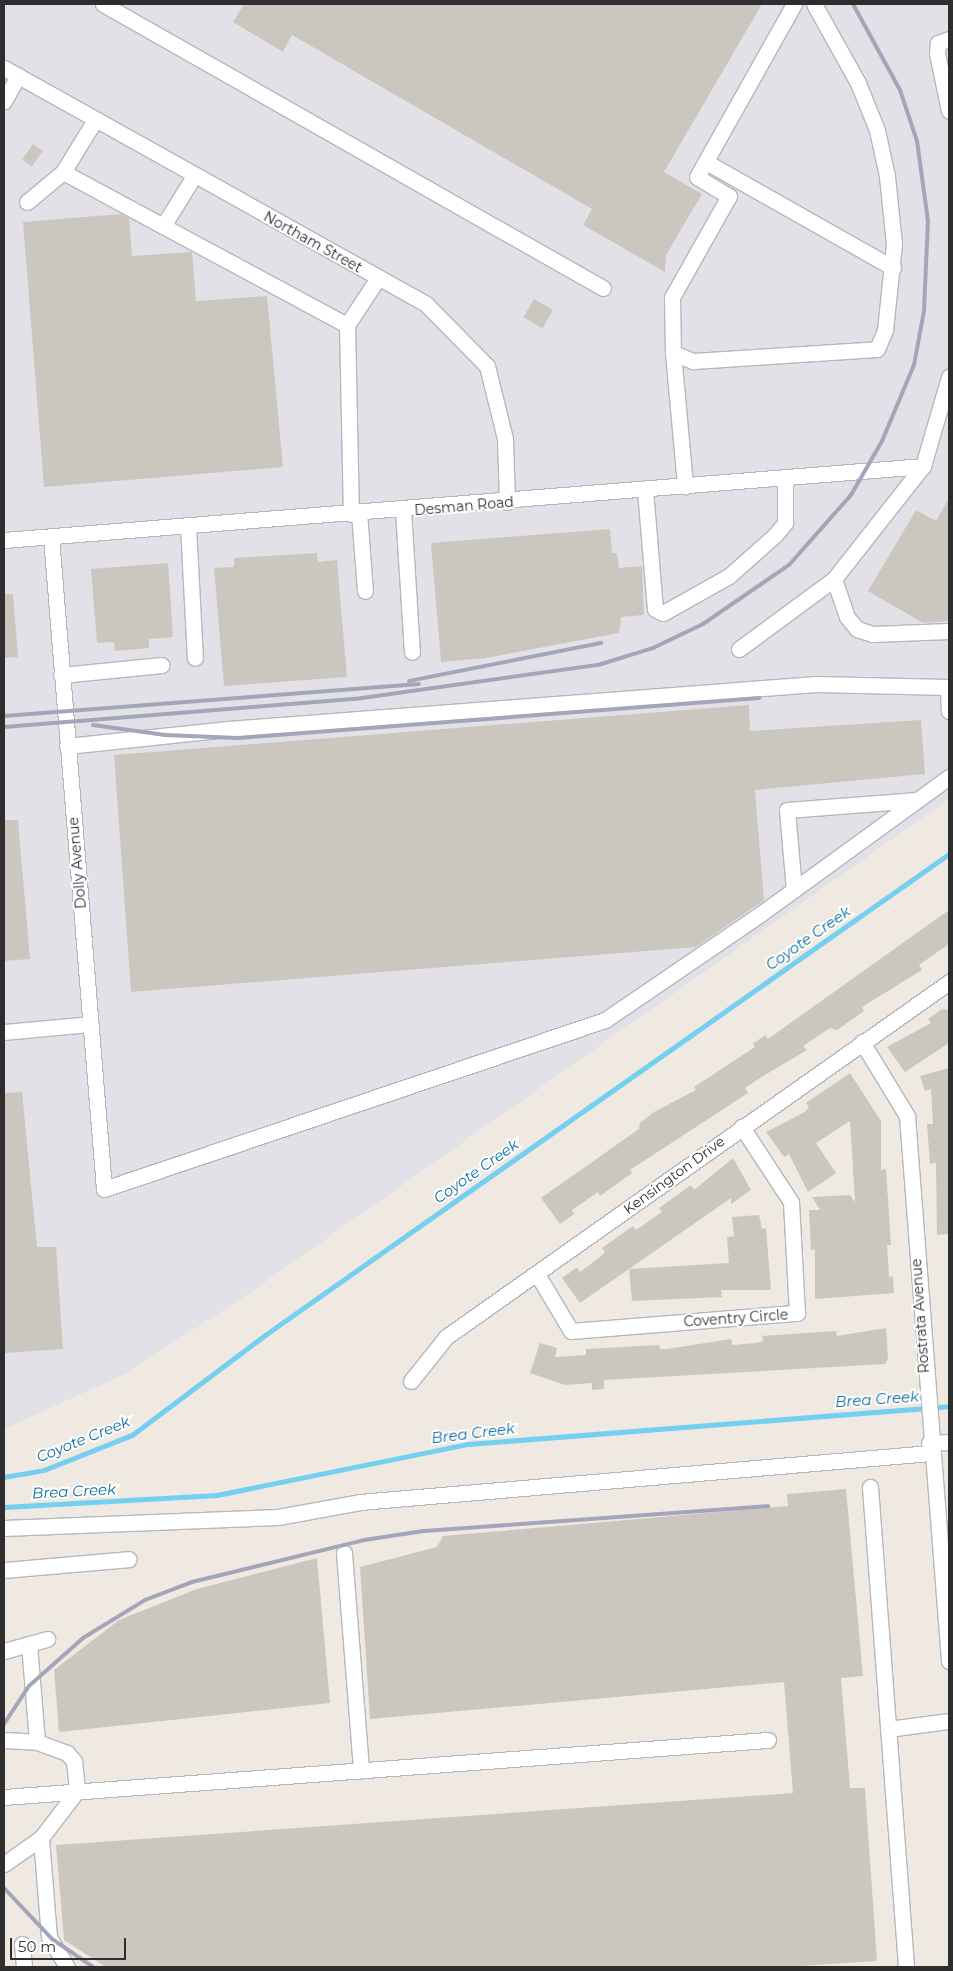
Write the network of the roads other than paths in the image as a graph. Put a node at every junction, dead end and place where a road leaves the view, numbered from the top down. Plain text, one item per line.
1 (103, 4) edge
2 (794, 4) edge
3 (814, 4) edge
4 (949, 39) edge
5 (4, 68) edge
6 (18, 76) junction
7 (4, 101) edge
8 (949, 111) edge
9 (95, 120) junction
10 (706, 162) junction
11 (63, 172) junction
12 (194, 176) junction
13 (27, 202) dead end
14 (163, 226) junction
15 (893, 268) junction
16 (378, 278) junction
17 (603, 288) dead end
18 (347, 325) junction
19 (673, 353) junction
20 (949, 377) edge
21 (923, 466) junction
22 (785, 477) junction
23 (685, 486) junction
24 (645, 490) junction
25 (508, 502) junction
26 (403, 510) junction
27 (355, 514) junction
28 (188, 526) junction
29 (51, 537) junction
30 (4, 540) edge
31 (834, 579) junction
32 (365, 591) dead end
33 (949, 631) edge
34 (739, 649) dead end
35 (412, 652) dead end
36 (195, 658) dead end
37 (162, 665) dead end
38 (61, 675) junction
39 (949, 712) edge
40 (67, 746) junction
41 (949, 777) edge
42 (918, 800) junction
43 (794, 890) junction
44 (949, 982) edge
45 (90, 1024) junction
46 (4, 1032) edge
47 (862, 1042) junction
48 (742, 1127) junction
49 (536, 1274) junction
50 (411, 1380) dead end
51 (949, 1442) edge
52 (930, 1446) junction
53 (870, 1487) dead end
54 (4, 1528) edge
55 (344, 1553) dead end
56 (129, 1559) dead end
57 (4, 1570) edge
58 (947, 1615) edge
59 (47, 1639) dead end
60 (29, 1644) junction
61 (4, 1651) edge
62 (949, 1661) edge
63 (949, 1721) edge
64 (888, 1729) junction
65 (4, 1740) edge
66 (768, 1740) dead end
67 (36, 1742) junction
68 (361, 1770) junction
69 (77, 1791) junction
70 (4, 1797) edge
71 (41, 1838) junction
72 (4, 1864) edge
73 (22, 1944) dead end
74 (24, 1967) edge
75 (67, 1967) edge
76 (906, 1967) edge

1 - 17 street
2 - 10 street
3 - 15 street
4 - 8 street
5 - 6 street, Northam Street
6 - 7 street
6 - 9 street, Northam Street
9 - 11 street
9 - 12 street, Northam Street
10 - 15 street
10 - 19 street
11 - 13 street
11 - 14 street
12 - 14 street
12 - 16 street, Northam Street
14 - 18 street
15 - 19 street
16 - 18 street
16 - 25 street, Northam Street
18 - 27 street
19 - 23 street
20 - 21 street
21 - 22 street, Desman Road
21 - 31 street
22 - 23 street, Desman Road
22 - 24 street
23 - 24 street, Desman Road
24 - 25 street, Desman Road
25 - 26 street, Desman Road
26 - 27 street, Desman Road
26 - 35 street
27 - 28 street, Desman Road
27 - 32 street
28 - 29 street, Desman Road
28 - 36 street
29 - 30 street, Desman Road
29 - 38 street, Dolly Avenue
31 - 33 street
31 - 34 street
37 - 38 street
38 - 40 street, Dolly Avenue
39 - 40 street
40 - 45 street, Dolly Avenue
41 - 42 street
42 - 43 street
42 - 43 street
43 - 45 street, Dolly Avenue
44 - 47 street, Kensington Drive
45 - 46 street
47 - 48 street, Kensington Drive
47 - 52 street, Rostrata Avenue
48 - 49 street, Kensington Drive
48 - 49 street, Coventry Circle
49 - 50 street, Kensington Drive
51 - 52 street
52 - 54 street
52 - 58 street, Rostrata Avenue
53 - 64 street
55 - 68 street
56 - 57 street
58 - 62 street, Rostrata Avenue
59 - 60 street
60 - 61 street
60 - 67 street
63 - 64 street
64 - 76 street
65 - 67 street
66 - 68 street
67 - 69 street
68 - 69 street
69 - 70 street
69 - 71 street
71 - 72 street
71 - 75 street
73 - 74 street

